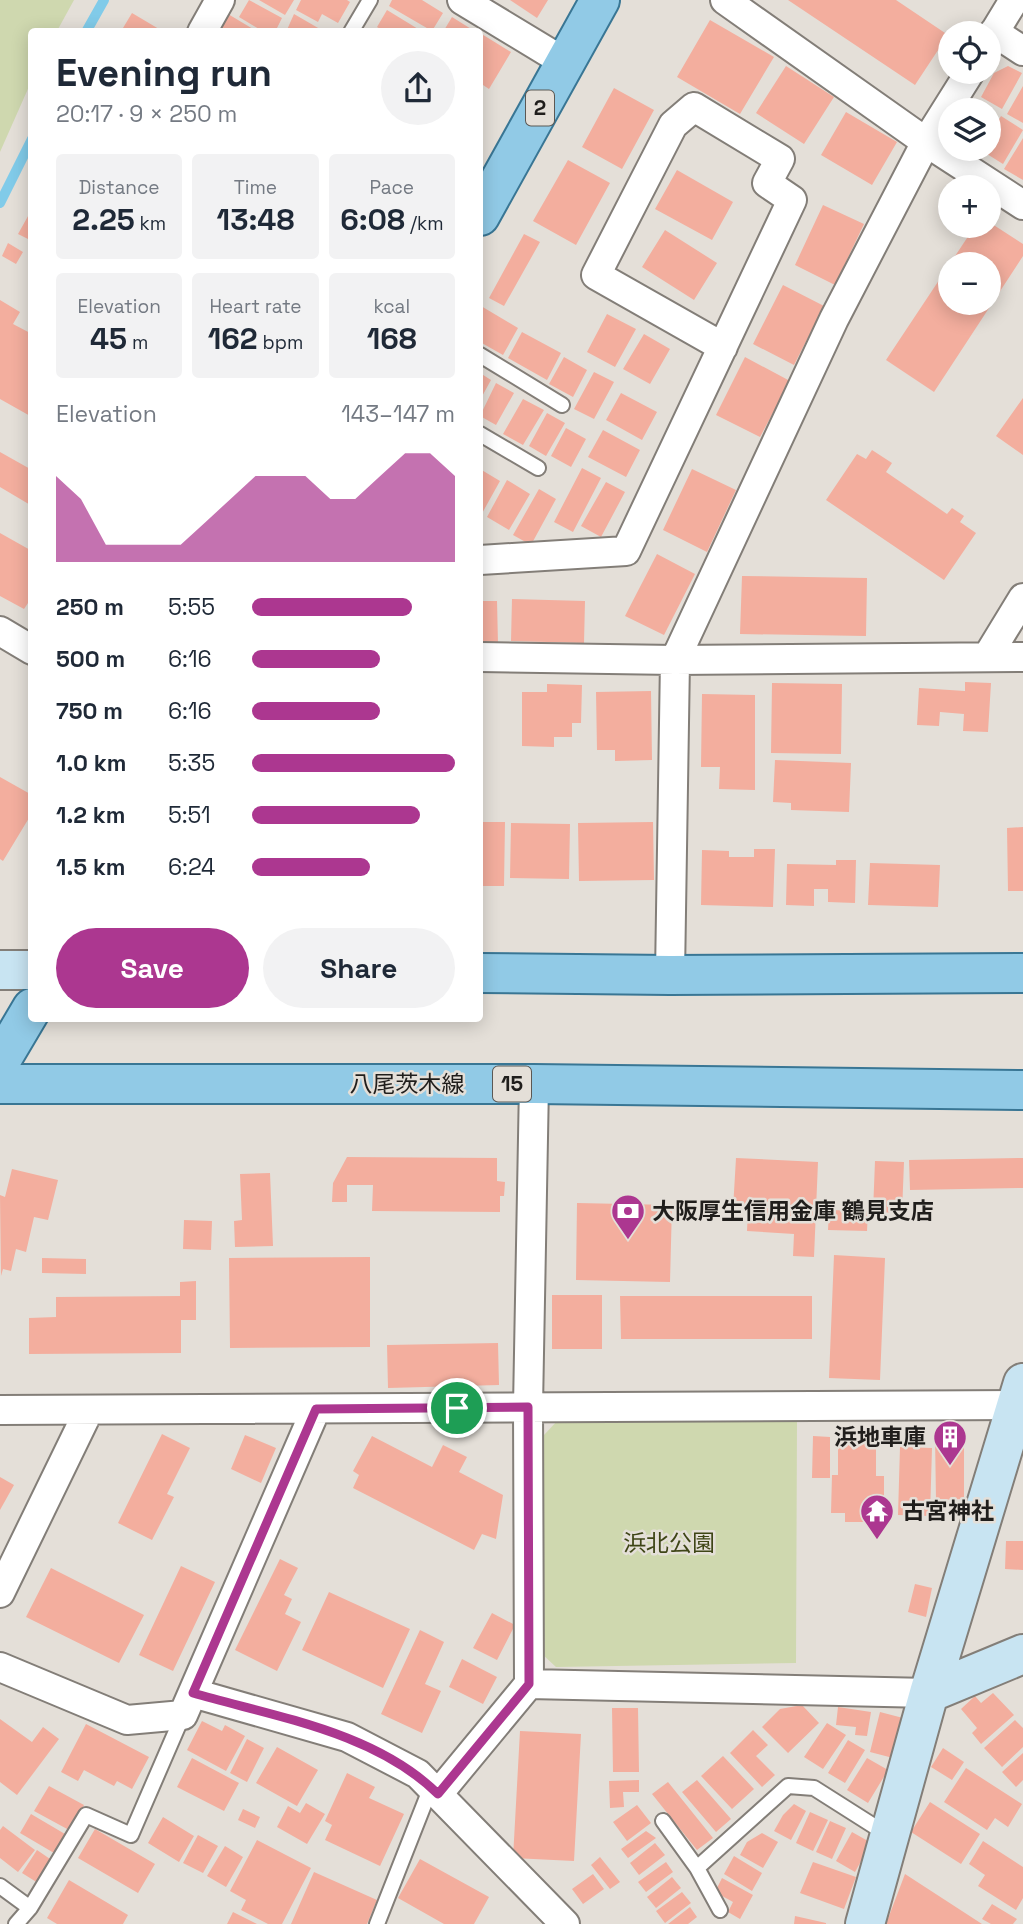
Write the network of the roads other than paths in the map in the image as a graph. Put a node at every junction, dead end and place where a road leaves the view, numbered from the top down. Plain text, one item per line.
1 (220, 0) edge
2 (370, 0) edge
3 (462, 0) edge
4 (600, 0) edge
5 (725, 0) edge
6 (1014, 0) edge
7 (1001, 21) edge
8 (204, 28) edge
9 (353, 28) edge
10 (1001, 41) edge
11 (1023, 51) edge
12 (566, 63) junction
13 (962, 84) edge
14 (926, 142) junction
15 (1023, 205) edge
16 (483, 211) edge
17 (723, 347) junction
18 (483, 357) edge
19 (562, 405) dead end
20 (483, 436) edge
21 (538, 468) dead end
22 (483, 560) edge
23 (1023, 598) edge
24 (0, 631) edge
25 (28, 648) edge
26 (483, 657) edge
27 (987, 657) junction
28 (1023, 657) edge
29 (675, 660) junction
30 (0, 970) edge
31 (28, 970) edge
32 (483, 973) edge
33 (1023, 973) edge
34 (670, 975) junction
35 (28, 1015) edge
36 (0, 1062) edge
37 (0, 1084) edge
38 (534, 1084) junction
39 (1023, 1090) edge
40 (1021, 1398) edge
41 (528, 1407) junction
42 (316, 1409) junction
43 (0, 1410) edge
44 (89, 1410) junction
45 (0, 1593) edge
46 (1023, 1654) edge
47 (0, 1667) edge
48 (529, 1684) junction
49 (929, 1693) junction
50 (188, 1704) junction
51 (434, 1791) junction
52 (663, 1821) dead end
53 (890, 1836) junction
54 (697, 1868) junction
55 (0, 1886) edge
56 (30, 1908) junction
57 (720, 1910) dead end
58 (16, 1924) edge
59 (377, 1924) edge
60 (565, 1924) edge
61 (865, 1924) edge

1 - 8 street
2 - 9 lane
3 - 12 street
4 - 12 main road, 2
5 - 14 street
6 - 7 street
10 - 11 street
12 - 16 main road, 2
13 - 14 street
14 - 15 street
14 - 29 street
17 - 17 street
17 - 22 street
18 - 19 lane
20 - 21 lane
23 - 27 street
24 - 25 street
26 - 29 street
27 - 28 street
27 - 29 street
29 - 34 street
30 - 31 street
32 - 34 main road
33 - 34 main road
35 - 36 main road
37 - 38 main road, 八尾茨木線 / 15
38 - 39 main road, 八尾茨木線 / 15
38 - 41 street
40 - 41 street
40 - 49 street
41 - 42 street
41 - 48 street
42 - 44 street
42 - 50 street
43 - 44 street
44 - 45 street
46 - 49 street
47 - 50 street
48 - 49 street
48 - 51 street
49 - 53 street
50 - 51 street
50 - 56 lane
51 - 59 lane
51 - 60 street
52 - 54 lane
53 - 54 lane
53 - 61 street
54 - 57 lane
55 - 56 lane
56 - 58 lane

